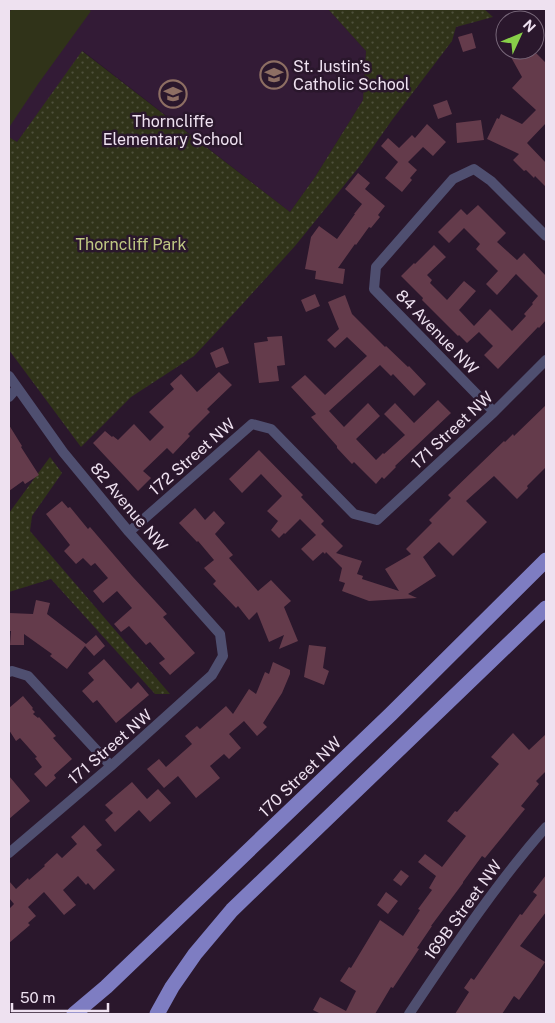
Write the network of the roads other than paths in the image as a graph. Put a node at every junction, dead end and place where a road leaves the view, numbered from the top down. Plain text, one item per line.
1 (546, 236) edge
2 (546, 360) edge
3 (9, 376) edge
4 (18, 388) junction
5 (9, 397) edge
6 (494, 412) junction
7 (252, 424) joint
8 (129, 532) junction
9 (546, 560) edge
10 (546, 608) edge
11 (223, 656) joint
12 (9, 672) edge
13 (111, 766) junction
14 (546, 826) edge
15 (9, 853) edge
16 (74, 1014) edge
17 (157, 1014) edge
18 (409, 1014) edge

1 - 6 street, 84 Avenue NW
2 - 6 street, 171 Street NW
3 - 4 street, 82 Avenue NW
4 - 5 street
4 - 8 street, 82 Avenue NW
6 - 7 street, 171 Street NW
7 - 8 street, 172 Street NW
8 - 11 street, 82 Avenue NW
9 - 16 main road, 170 Street NW
10 - 17 main road
11 - 13 street, 171 Street NW
12 - 13 street
13 - 15 street, 171 Street NW
14 - 18 street, 169B Street NW

